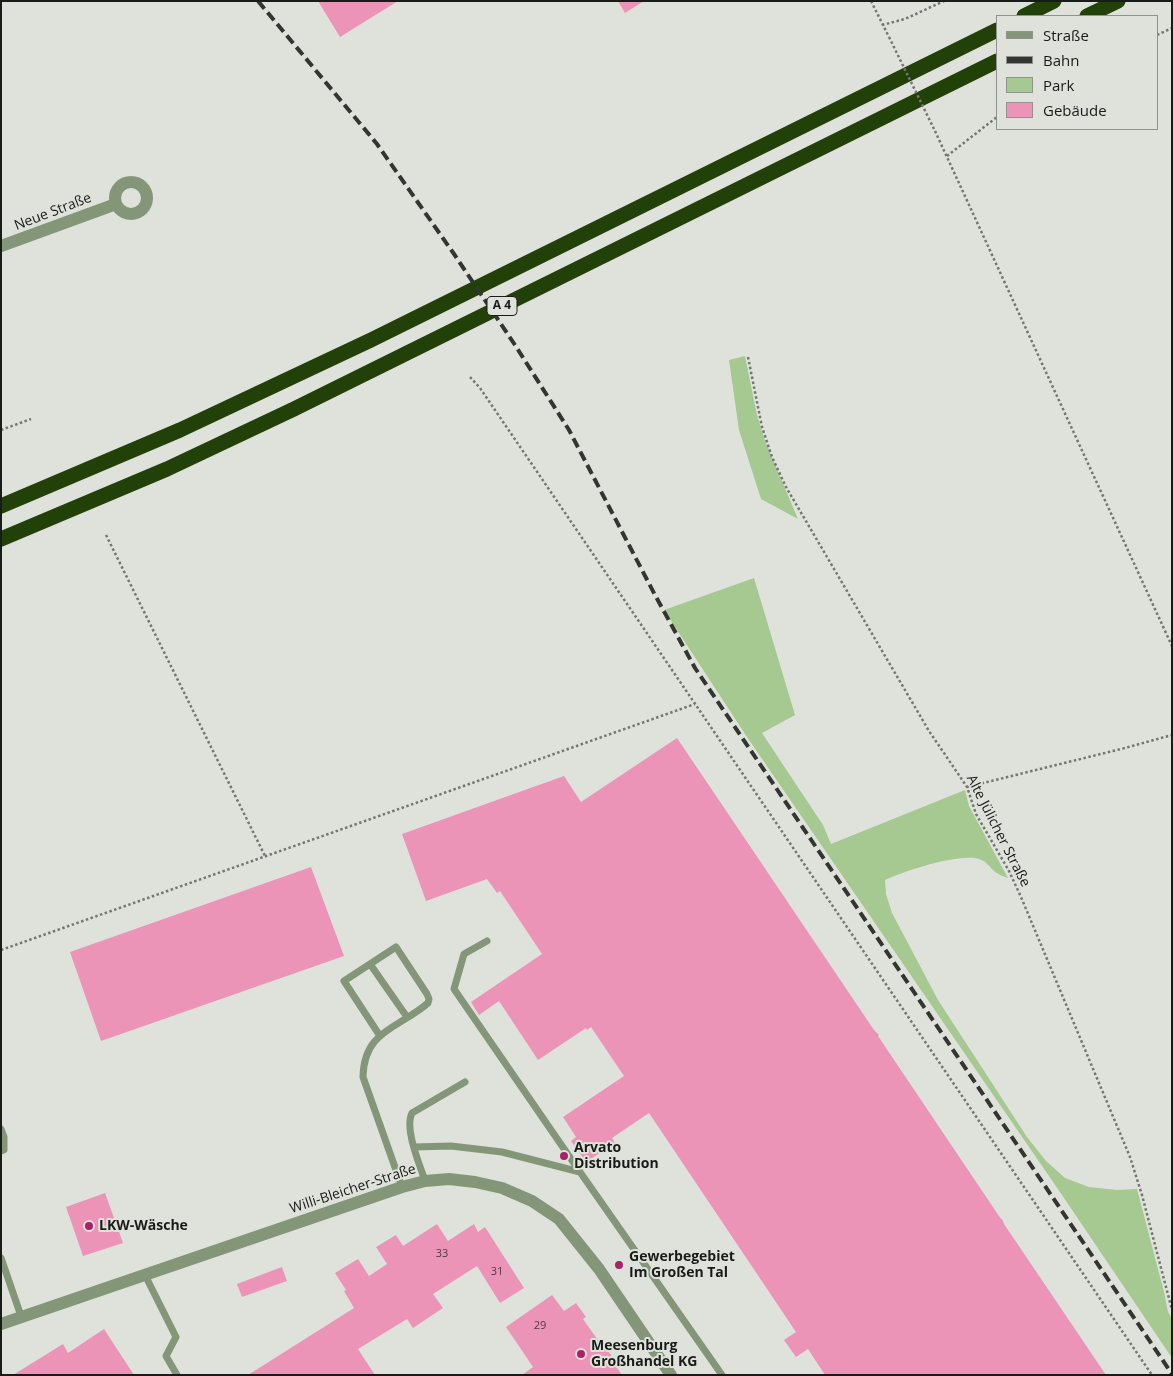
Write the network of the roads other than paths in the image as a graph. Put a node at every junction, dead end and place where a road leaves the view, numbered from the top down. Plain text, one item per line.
1 (1054, 1) edge
2 (1118, 1) edge
3 (1026, 15) edge
4 (1089, 15) edge
5 (996, 30) edge
6 (996, 61) edge
7 (116, 204) dead end
8 (1, 246) edge
9 (1, 506) edge
10 (1, 539) edge
11 (487, 941) dead end
12 (370, 964) junction
13 (407, 1017) junction
14 (380, 1036) junction
15 (465, 1082) dead end
16 (1, 1129) edge
17 (414, 1147) junction
18 (1, 1151) edge
19 (580, 1172) junction
20 (425, 1181) junction
21 (402, 1187) junction
22 (1, 1258) edge
23 (145, 1275) junction
24 (22, 1316) junction
25 (1, 1324) edge
26 (177, 1375) edge
27 (671, 1375) edge
28 (722, 1375) edge

1 - 3 highway
2 - 4 highway
5 - 9 highway, A 4
6 - 10 highway, A 4
7 - 8 street, Neue Straße
11 - 19 lane
12 - 13 lane
12 - 13 lane
12 - 14 lane
13 - 14 lane
14 - 21 lane
15 - 17 lane
16 - 18 lane
17 - 19 lane
17 - 20 lane
19 - 28 lane
20 - 21 street, Willi-Bleicher-Straße
20 - 27 street, Willi-Bleicher-Straße
21 - 23 street, Willi-Bleicher-Straße
22 - 24 lane
23 - 24 street, Willi-Bleicher-Straße
23 - 26 lane
24 - 25 street, Willi-Bleicher-Straße

